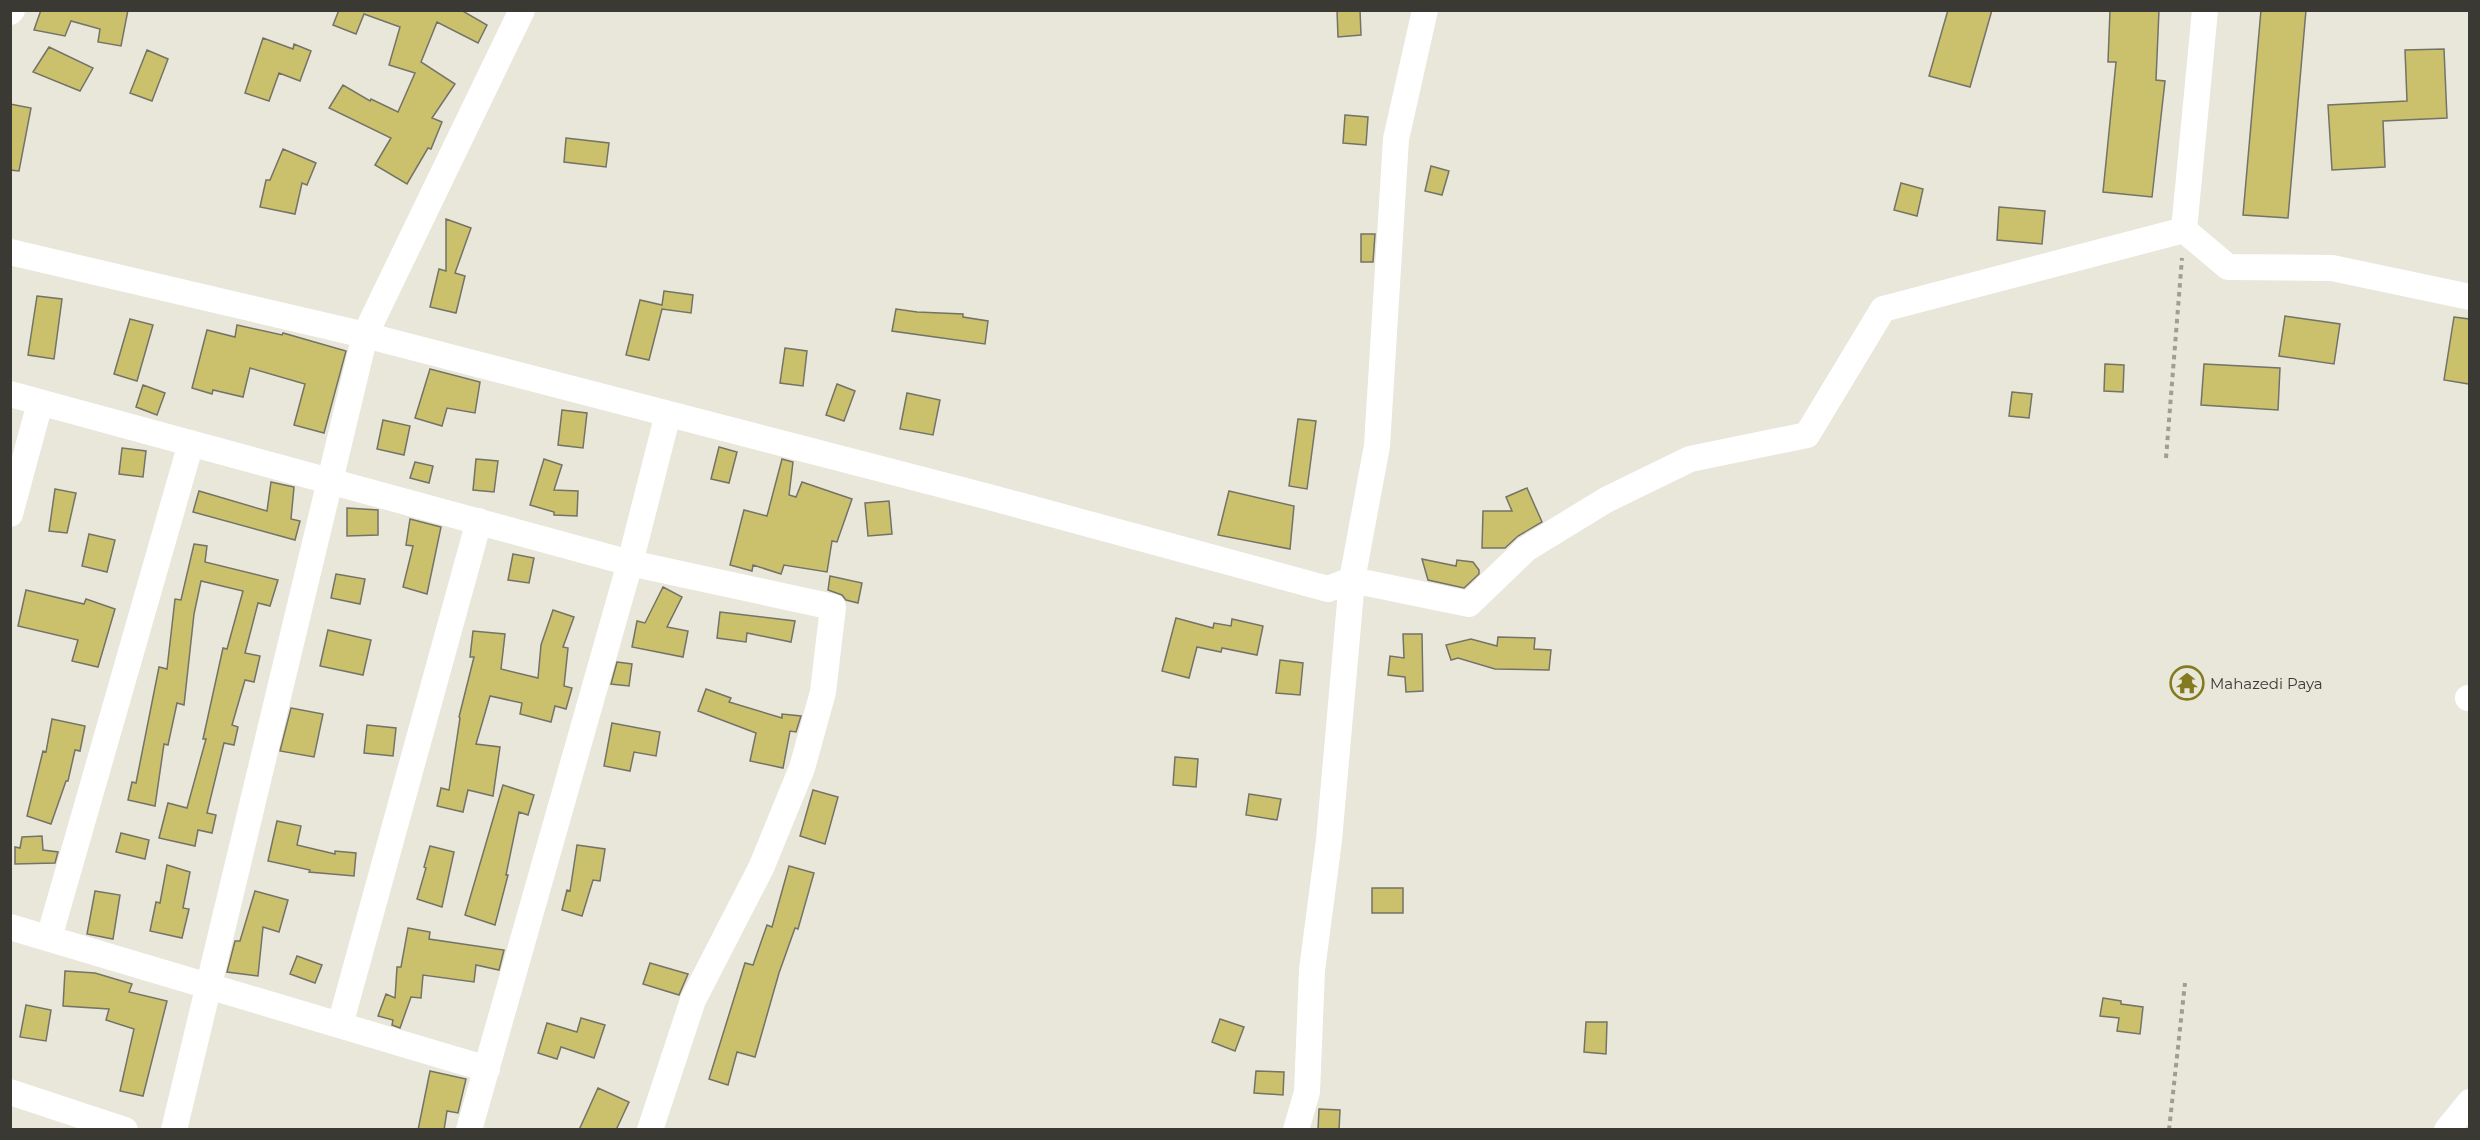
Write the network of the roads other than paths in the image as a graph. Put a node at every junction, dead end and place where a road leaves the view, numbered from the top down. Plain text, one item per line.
1 (522, 10) edge
2 (1425, 10) edge
3 (2205, 10) edge
4 (2184, 230) junction
5 (10, 252) edge
6 (2469, 297) edge
7 (365, 335) junction
8 (10, 394) edge
9 (40, 403) junction
10 (668, 414) junction
11 (191, 443) junction
12 (330, 480) junction
13 (10, 514) edge
14 (479, 521) junction
15 (630, 563) junction
16 (1352, 580) junction
17 (10, 927) edge
18 (49, 938) junction
19 (209, 986) junction
20 (340, 1025) junction
21 (487, 1069) junction
22 (10, 1092) edge
23 (2469, 1102) edge
24 (125, 1130) edge
25 (174, 1130) edge
26 (469, 1130) edge
27 (650, 1130) edge
28 (1296, 1130) edge
29 (2447, 1130) edge

1 - 7 street
2 - 16 street
3 - 4 street
4 - 6 street
4 - 16 street
5 - 7 street
7 - 10 street
7 - 12 street
8 - 9 street
9 - 11 street
9 - 13 street
10 - 15 street
10 - 16 street
11 - 12 street
11 - 18 street
12 - 14 street
12 - 19 street
14 - 15 street
14 - 20 street
15 - 21 street
15 - 27 street
16 - 28 street
17 - 18 street
18 - 19 street
19 - 20 street
19 - 25 street
20 - 21 street
21 - 26 street
22 - 24 street
23 - 29 street

